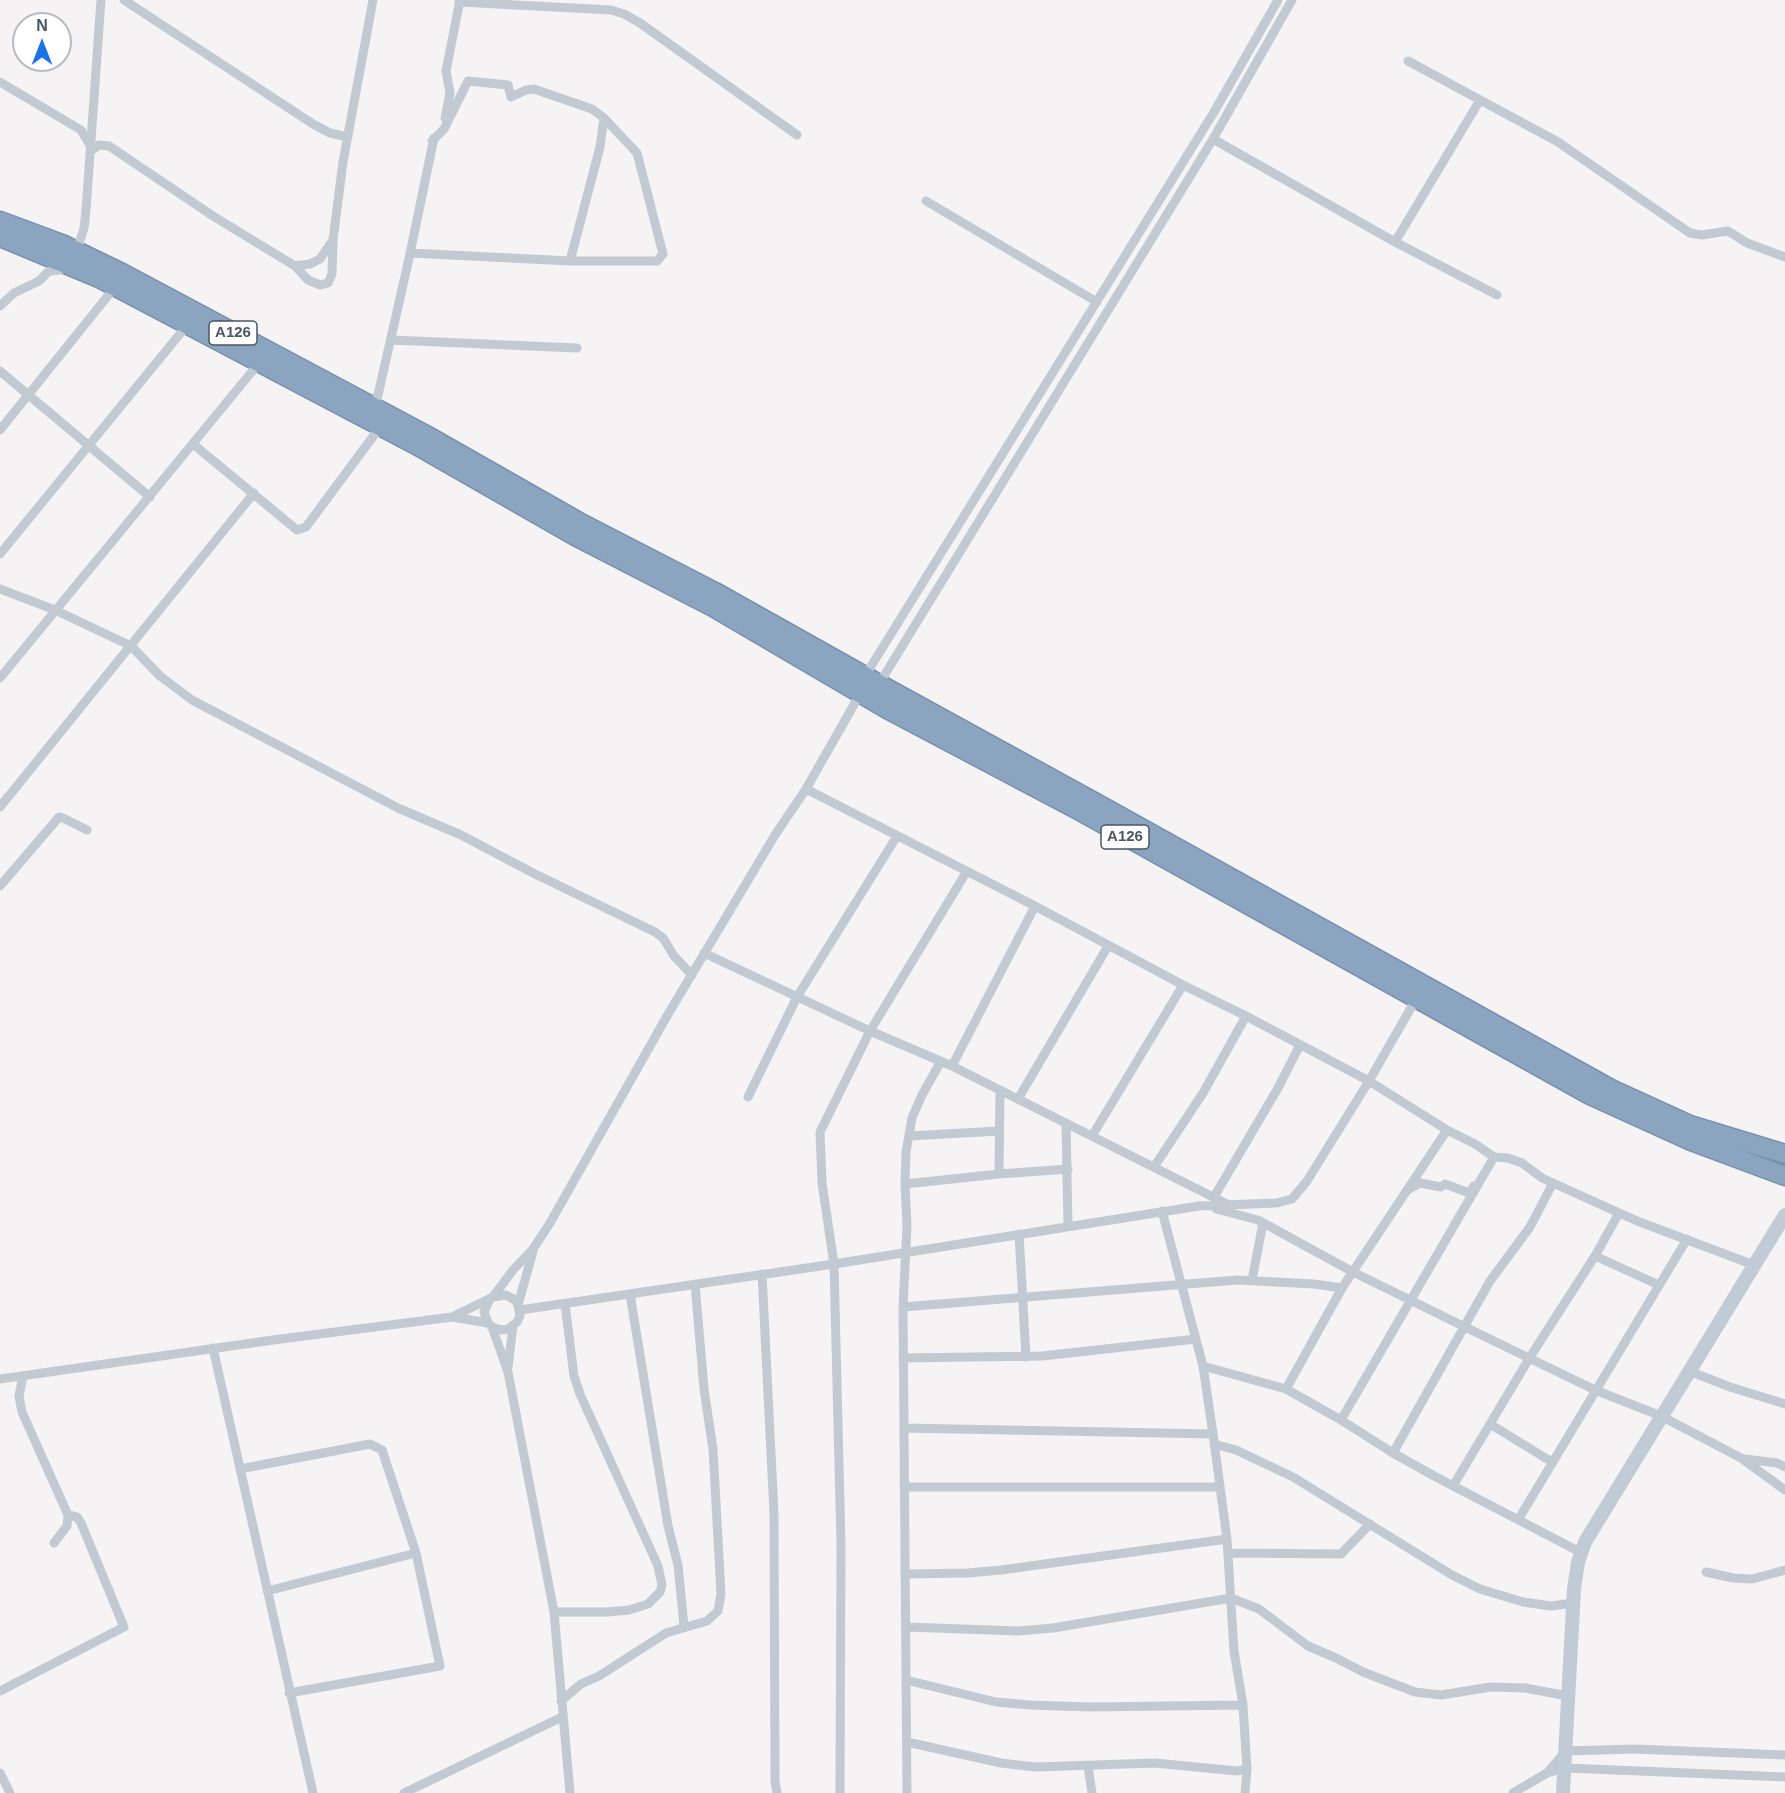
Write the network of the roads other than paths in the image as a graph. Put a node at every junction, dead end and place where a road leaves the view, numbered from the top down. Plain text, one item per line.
1 (101, 0) edge
2 (124, 0) edge
3 (374, 0) edge
4 (1278, 0) edge
5 (1292, 0) edge
6 (460, 1) edge
7 (1408, 61) dead end
8 (0, 82) edge
9 (1480, 100) junction
10 (604, 118) junction
11 (797, 135) dead end
12 (348, 137) junction
13 (1213, 139) junction
14 (432, 141) junction
15 (92, 150) junction
16 (926, 201) dead end
17 (0, 221) edge
18 (0, 237) edge
19 (333, 240) junction
20 (1395, 242) junction
21 (410, 253) junction
22 (1785, 257) edge
23 (73, 258) junction
24 (570, 261) junction
25 (295, 266) junction
26 (115, 287) junction
27 (1497, 295) dead end
28 (1097, 302) junction
29 (0, 306) edge
30 (188, 324) junction
31 (391, 340) junction
32 (577, 348) dead end
33 (259, 363) junction
34 (0, 371) edge
35 (29, 395) junction
36 (375, 408) junction
37 (380, 427) junction
38 (0, 429) edge
39 (193, 444) junction
40 (88, 446) junction
41 (459, 461) junction
42 (254, 493) junction
43 (150, 497) junction
44 (0, 554) edge
45 (0, 589) edge
46 (55, 610) junction
47 (131, 646) junction
48 (0, 678) edge
49 (868, 685) junction
50 (806, 789) junction
51 (0, 807) edge
52 (87, 830) dead end
53 (897, 836) junction
54 (967, 871) junction
55 (0, 886) edge
56 (1035, 906) junction
57 (1108, 946) junction
58 (705, 953) junction
59 (692, 975) junction
60 (1183, 986) junction
61 (797, 997) junction
62 (1416, 999) junction
63 (1246, 1016) junction
64 (870, 1031) junction
65 (1300, 1045) junction
66 (941, 1061) junction
67 (952, 1066) junction
68 (1369, 1081) junction
69 (1000, 1090) junction
70 (748, 1097) dead end
71 (1018, 1099) junction
72 (1066, 1123) junction
73 (1447, 1130) junction
74 (999, 1131) junction
75 (909, 1136) junction
76 (1092, 1136) junction
77 (1785, 1154) edge
78 (1494, 1157) junction
79 (1154, 1167) junction
80 (1068, 1169) junction
81 (999, 1174) junction
82 (1785, 1176) edge
83 (1553, 1183) junction
84 (905, 1184) junction
85 (1406, 1191) junction
86 (1214, 1197) junction
87 (1229, 1205) junction
88 (1199, 1206) junction
89 (1162, 1211) junction
90 (1619, 1213) junction
91 (1785, 1215) edge
92 (1263, 1222) junction
93 (1068, 1226) junction
94 (1019, 1234) junction
95 (1687, 1239) junction
96 (533, 1249) junction
97 (905, 1251) junction
98 (1595, 1256) junction
99 (834, 1264) junction
100 (1754, 1265) junction
101 (1353, 1272) junction
102 (762, 1274) junction
103 (1252, 1280) junction
104 (695, 1284) junction
105 (1181, 1285) junction
106 (1659, 1285) junction
107 (1342, 1288) junction
108 (630, 1294) junction
109 (1023, 1297) junction
110 (491, 1299) junction
111 (1409, 1300) junction
112 (565, 1304) junction
113 (903, 1307) junction
114 (519, 1308) junction
115 (452, 1317) junction
116 (490, 1325) junction
117 (513, 1326) junction
118 (1463, 1326) junction
119 (1196, 1340) junction
120 (213, 1348) junction
121 (1026, 1357) junction
122 (1530, 1357) junction
123 (903, 1358) junction
124 (1203, 1366) junction
125 (1689, 1371) junction
126 (508, 1372) junction
127 (23, 1376) junction
128 (0, 1379) edge
129 (1286, 1389) junction
130 (1595, 1390) junction
131 (1785, 1404) edge
132 (1660, 1416) junction
133 (1341, 1420) junction
134 (1490, 1424) junction
135 (904, 1428) junction
136 (1214, 1439) junction
137 (1393, 1453) junction
138 (1742, 1458) junction
139 (1552, 1462) junction
140 (1785, 1467) edge
141 (240, 1469) junction
142 (1453, 1486) junction
143 (904, 1487) junction
144 (1220, 1487) junction
145 (1785, 1490) edge
146 (68, 1515) junction
147 (1518, 1520) junction
148 (1370, 1524) junction
149 (1227, 1539) junction
150 (54, 1543) dead end
151 (417, 1553) junction
152 (1228, 1553) junction
153 (1582, 1553) junction
154 (1785, 1570) edge
155 (1706, 1572) dead end
156 (905, 1574) junction
157 (267, 1591) junction
158 (1231, 1598) junction
159 (1573, 1603) junction
160 (554, 1612) junction
161 (684, 1626) junction
162 (906, 1627) junction
163 (906, 1680) junction
164 (0, 1691) edge
165 (289, 1693) junction
166 (1568, 1697) junction
167 (561, 1701) junction
168 (1243, 1705) junction
169 (562, 1717) junction
170 (907, 1742) junction
171 (1566, 1751) junction
172 (1785, 1755) edge
173 (1088, 1766) junction
174 (1565, 1768) junction
175 (1247, 1769) junction
176 (0, 1773) edge
177 (1547, 1773) junction
178 (1785, 1777) edge
179 (10, 1793) edge
180 (313, 1793) edge
181 (404, 1793) edge
182 (570, 1793) edge
183 (777, 1793) edge
184 (840, 1793) edge
185 (907, 1793) edge
186 (1092, 1793) edge
187 (1245, 1793) edge
188 (1513, 1793) edge
189 (1563, 1793) edge

1 - 15 street
2 - 12 street
3 - 12 street
4 - 28 street
5 - 13 street
6 - 11 street
6 - 14 street
7 - 9 street
8 - 15 street
9 - 20 street
9 - 22 street
10 - 14 street
10 - 24 street
10 - 24 street
12 - 19 street
13 - 20 street
13 - 49 street
14 - 21 street
15 - 23 street
15 - 25 street
16 - 28 street
17 - 23 highway, A126
18 - 23 highway, A126
19 - 25 street
19 - 25 street
20 - 27 street
21 - 24 street
21 - 31 street
23 - 26 highway, A126
23 - 29 street
23 - 36 highway, A126
26 - 30 highway, A126
26 - 35 street
28 - 49 street
30 - 33 highway, A126
30 - 40 street
31 - 32 street
31 - 36 street
33 - 37 highway, A126
33 - 39 street
34 - 35 street
35 - 38 street
35 - 40 street
36 - 41 highway, A126
37 - 41 highway, A126
37 - 42 street
39 - 42 street
39 - 43 street
40 - 43 street
40 - 44 street
41 - 49 highway, A126
42 - 47 street
43 - 46 street
45 - 46 street
46 - 47 street
46 - 48 street
47 - 51 street
47 - 59 street
49 - 50 street
49 - 62 highway, A126
49 - 77 highway, A126
50 - 53 street
50 - 58 street
52 - 55 street
53 - 54 street
53 - 61 street
54 - 56 street
54 - 64 street
56 - 57 street
56 - 67 street
57 - 60 street
57 - 71 street
58 - 59 street
58 - 61 street
59 - 96 street
60 - 63 street
60 - 76 street
61 - 64 street
61 - 70 street
62 - 68 street
62 - 82 highway, A126
63 - 65 street
63 - 79 street
64 - 66 street
64 - 99 street
65 - 68 street
65 - 86 street
66 - 67 street
66 - 75 street
67 - 69 street
68 - 73 street
68 - 87 street
69 - 71 street
69 - 74 street
71 - 72 street
72 - 76 street
72 - 80 street
73 - 78 street
73 - 85 street
74 - 75 street
74 - 81 street
75 - 84 street
76 - 79 street
78 - 83 street
78 - 85 street
78 - 111 street
79 - 86 street
80 - 81 street
80 - 93 street
81 - 84 street
83 - 90 street
83 - 118 street
84 - 97 street
85 - 101 street
86 - 87 street
87 - 88 street
88 - 89 street
88 - 92 street
89 - 93 street
89 - 105 street
90 - 95 street
90 - 98 street
91 - 100 street
92 - 101 street
92 - 103 street
93 - 94 street
94 - 97 street
94 - 109 street
95 - 100 street
95 - 106 street
96 - 110 street
96 - 114 street
97 - 99 street
97 - 113 street
98 - 106 street
98 - 122 street
99 - 102 street
99 - 184 street
100 - 125 street
101 - 107 street
101 - 111 street
102 - 104 street
102 - 183 street
103 - 105 street
103 - 107 street
104 - 108 street
104 - 161 street
105 - 109 street
105 - 119 street
106 - 130 street
107 - 129 street
108 - 112 street
108 - 161 street
109 - 113 street
109 - 121 street
110 - 114 street
110 - 115 street
110 - 116 street
111 - 118 street
111 - 133 street
112 - 114 street
112 - 160 street
113 - 123 street
114 - 117 street
115 - 116 street
115 - 120 street
116 - 117 street
116 - 126 street
117 - 126 street
118 - 122 street
118 - 137 street
119 - 121 street
119 - 124 street
120 - 127 street
120 - 141 street
121 - 123 street
122 - 130 street
122 - 134 street
123 - 135 street
124 - 129 street
124 - 136 street
125 - 131 street
125 - 132 street
126 - 160 street
127 - 128 street
127 - 146 street
129 - 133 street
130 - 132 street
130 - 139 street
132 - 138 street
132 - 153 street
133 - 137 street
134 - 139 street
134 - 142 street
135 - 136 street
135 - 143 street
136 - 144 street
136 - 148 street
137 - 142 street
138 - 140 street
138 - 145 street
139 - 147 street
141 - 151 street
141 - 157 street
142 - 147 street
143 - 144 street
143 - 156 street
144 - 149 street
146 - 150 street
146 - 164 street
147 - 153 street
148 - 152 street
148 - 159 street
149 - 152 street
149 - 156 street
151 - 157 street
151 - 165 street
152 - 158 street
153 - 159 street
154 - 155 street
156 - 162 street
157 - 165 street
158 - 162 street
158 - 166 street
158 - 168 street
159 - 166 street
160 - 167 street
161 - 167 street
162 - 163 street
163 - 168 street
163 - 170 street
165 - 180 street
166 - 171 street
167 - 169 street
168 - 175 street
169 - 181 street
169 - 182 street
170 - 173 street
170 - 185 street
171 - 172 street
171 - 174 street
171 - 177 street
173 - 175 street
173 - 186 street
174 - 177 street
174 - 178 street
174 - 189 street
175 - 187 street
176 - 179 street
177 - 188 street

